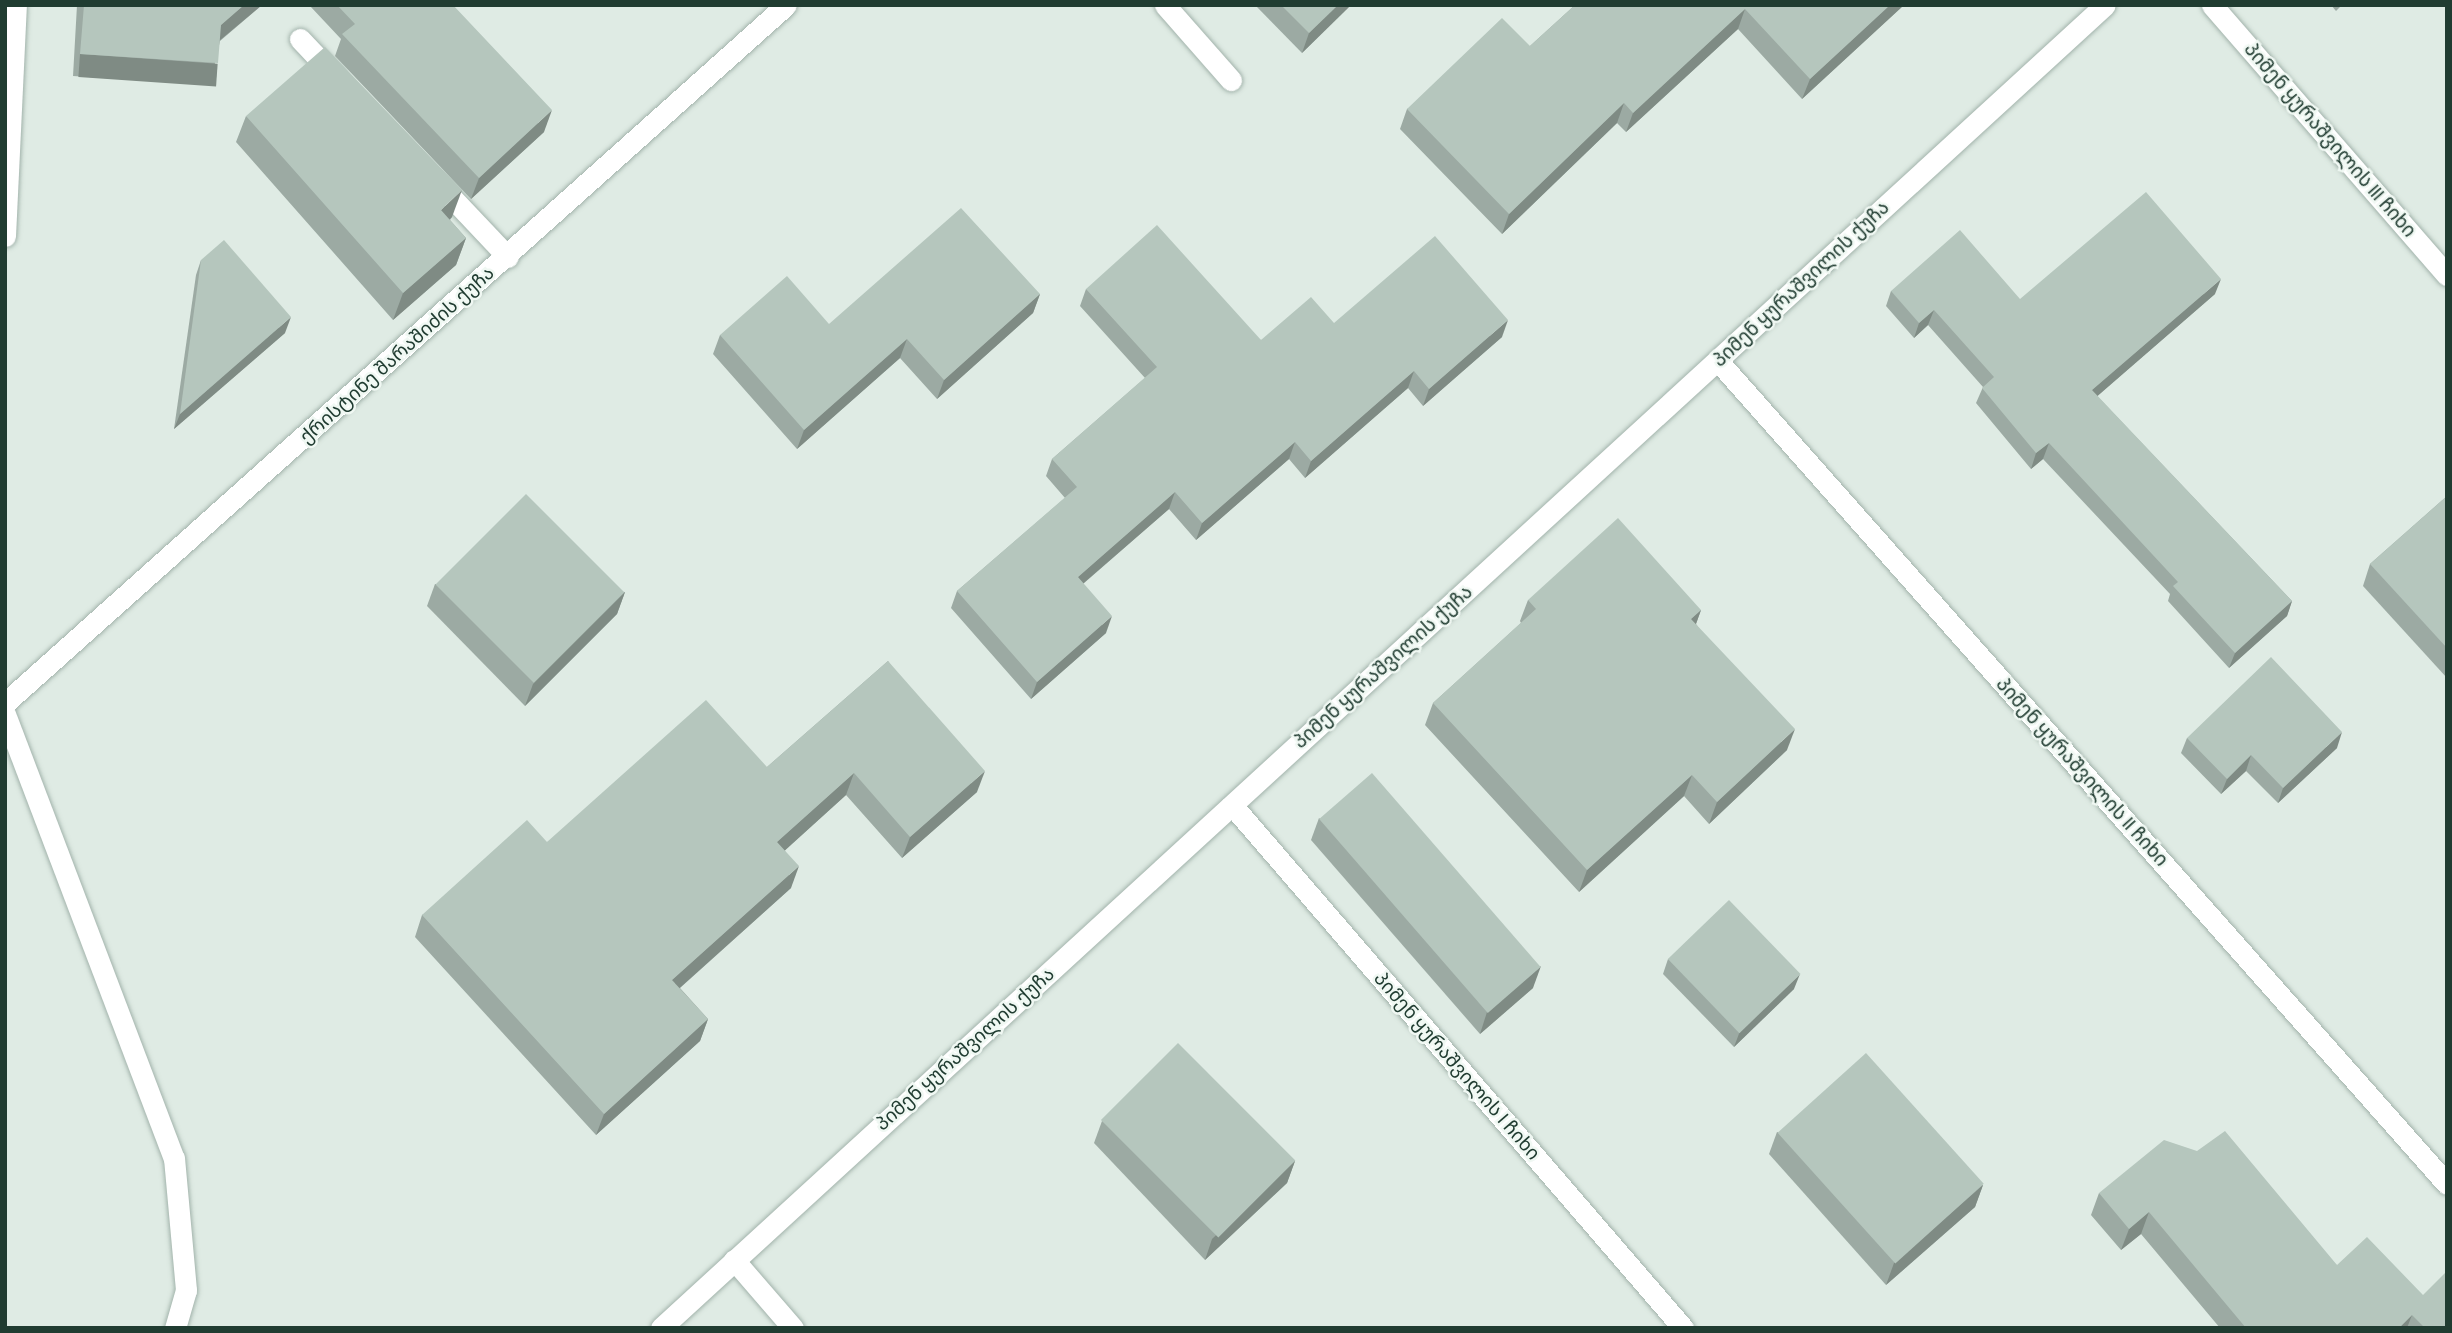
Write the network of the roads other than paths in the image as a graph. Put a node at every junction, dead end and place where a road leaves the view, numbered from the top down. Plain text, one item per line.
1 (16, 5) edge
2 (786, 5) edge
3 (1165, 5) edge
4 (2105, 5) edge
5 (2213, 5) edge
6 (300, 39) dead end
7 (1231, 80) dead end
8 (348, 89) edge
9 (423, 168) edge
10 (5, 236) edge
11 (508, 257) junction
12 (2447, 275) edge
13 (1718, 361) junction
14 (5, 703) edge
15 (5, 714) edge
16 (1232, 805) junction
17 (2447, 1184) edge
18 (734, 1261) junction
19 (175, 1328) edge
20 (661, 1328) edge
21 (793, 1328) edge
22 (1683, 1328) edge

1 - 10 street
2 - 11 street, ქრისტინე შარაშიძის ქუჩა
3 - 7 street
4 - 13 street, პიმენ ყურაშვილის ქუჩა
5 - 12 street, პიმენ ყურაშვილის III ჩიხი
6 - 8 street
9 - 11 street
11 - 14 street, ქრისტინე შარაშიძის ქუჩა
13 - 16 street, პიმენ ყურაშვილის ქუჩა
13 - 17 street, პიმენ ყურაშვილის II ჩიხი
15 - 19 street
16 - 18 street, პიმენ ყურაშვილის ქუჩა
16 - 22 street, პიმენ ყურაშვილის I ჩიხი
18 - 20 street, პიმენ ყურაშვილის ქუჩა
18 - 21 street

